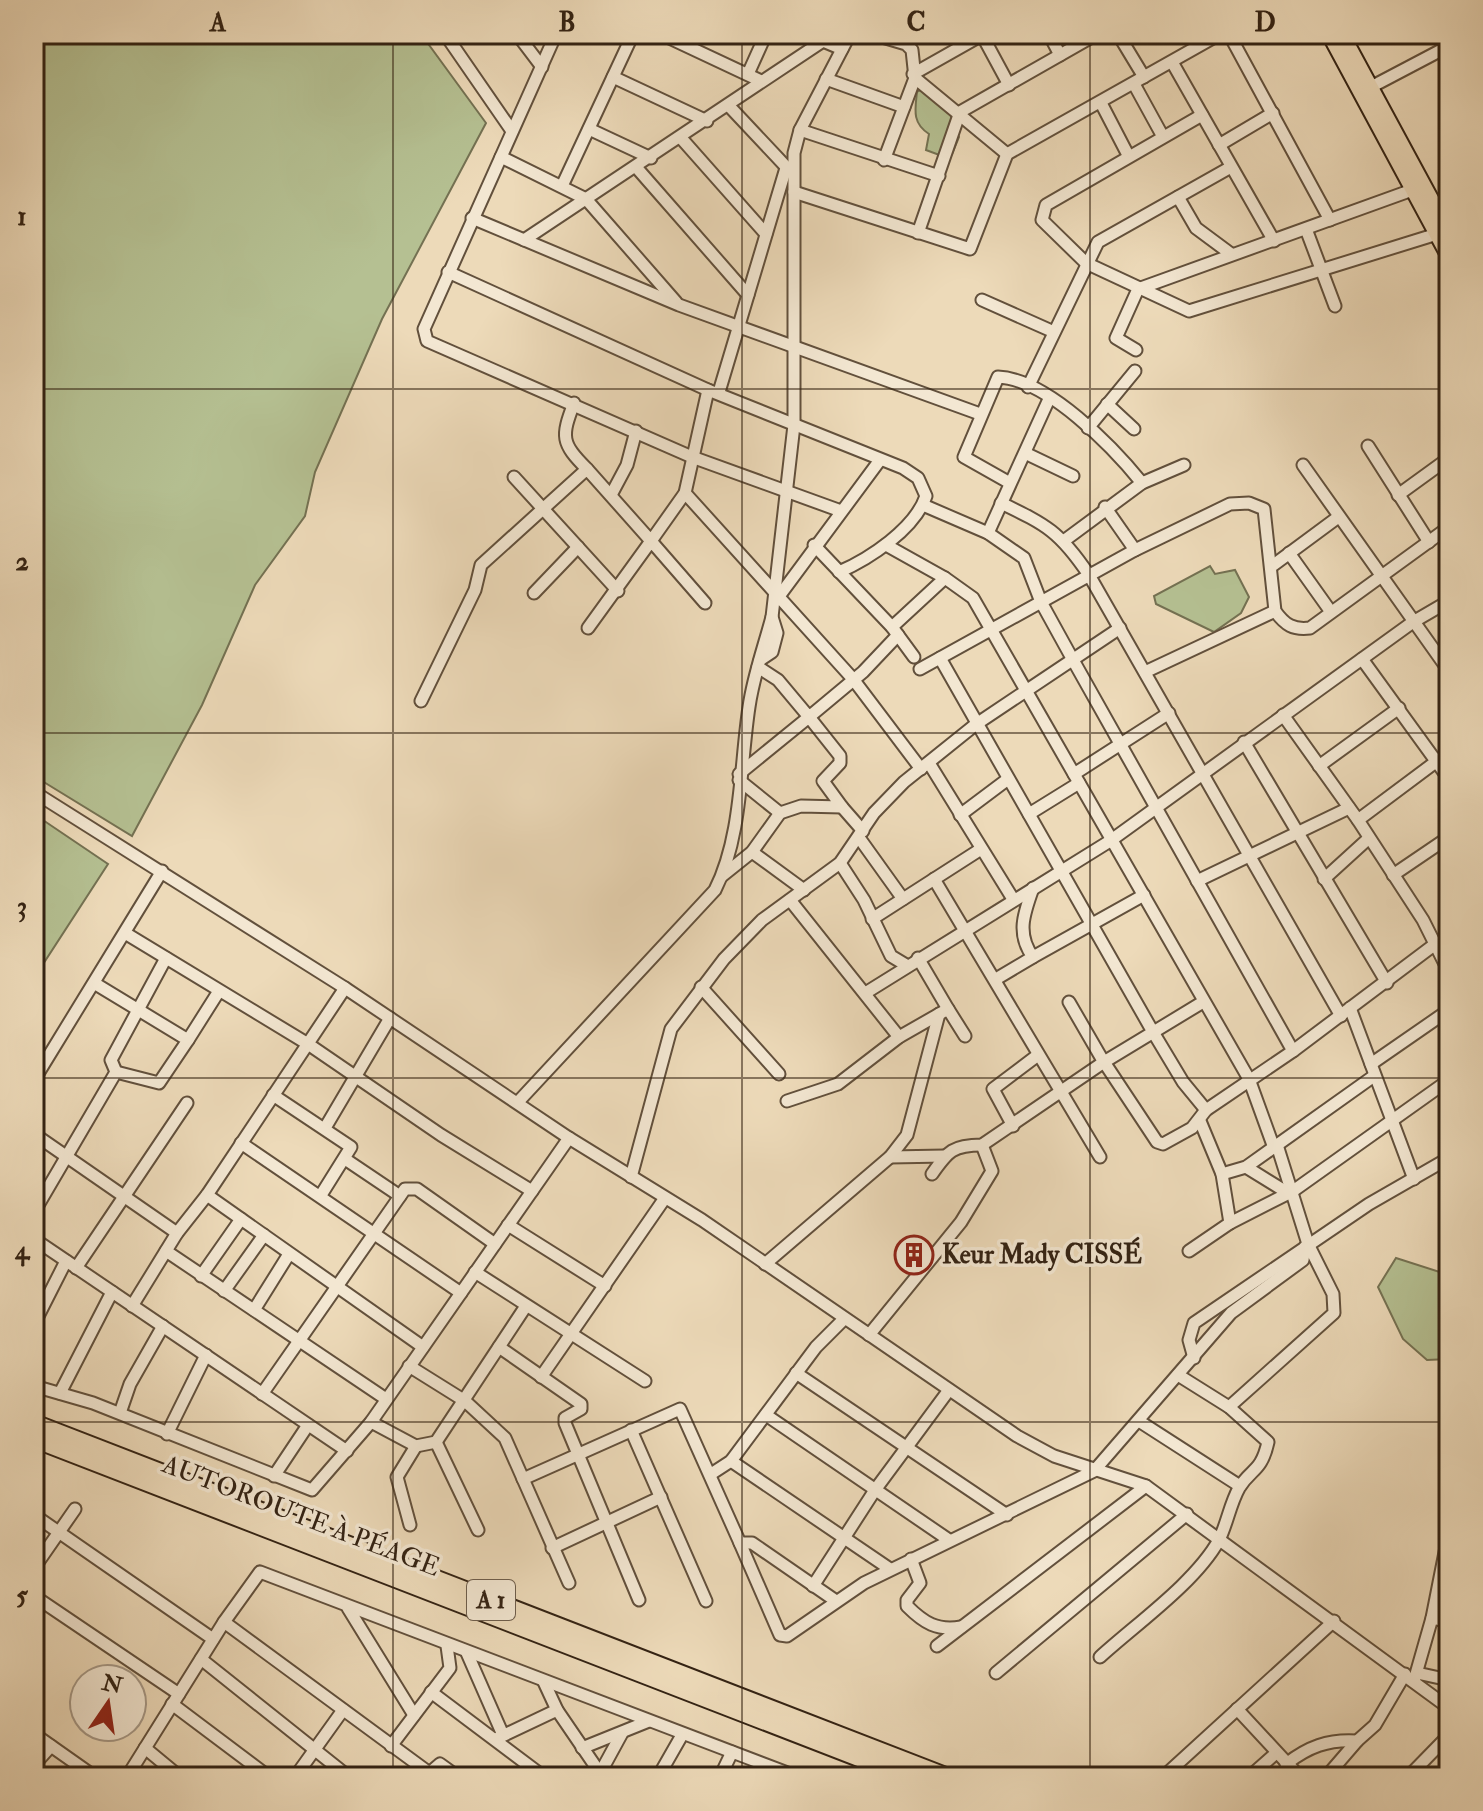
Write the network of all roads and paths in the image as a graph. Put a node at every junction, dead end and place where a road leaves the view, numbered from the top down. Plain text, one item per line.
1 (445, 34) edge
2 (517, 34) edge
3 (556, 34) edge
4 (633, 34) edge
5 (661, 34) edge
6 (766, 34) edge
7 (802, 34) edge
8 (850, 34) edge
9 (872, 34) edge
10 (1049, 34) edge
11 (1097, 34) edge
12 (1118, 34) edge
13 (1229, 34) edge
14 (1329, 34) edge
15 (1342, 34) edge
16 (1213, 36) edge
17 (823, 41) junction
18 (1449, 46) edge
19 (842, 49) junction
20 (1060, 55) junction
21 (1172, 62) junction
22 (542, 67) junction
23 (748, 74) junction
24 (914, 76) junction
25 (613, 77) junction
26 (826, 79) junction
27 (761, 81) junction
28 (1139, 81) junction
29 (1009, 85) junction
30 (1371, 87) junction
31 (1101, 103) junction
32 (729, 106) junction
33 (904, 107) junction
34 (960, 112) junction
35 (1273, 113) junction
36 (1202, 115) junction
37 (707, 121) junction
38 (589, 129) junction
39 (800, 130) junction
40 (512, 131) junction
41 (1162, 135) junction
42 (681, 138) junction
43 (1219, 145) junction
44 (1007, 154) junction
45 (1128, 155) junction
46 (501, 157) junction
47 (651, 158) junction
48 (884, 160) junction
49 (636, 167) junction
50 (1231, 167) junction
51 (790, 171) junction
52 (939, 176) junction
53 (562, 186) junction
54 (1415, 189) junction
55 (794, 192) junction
56 (1178, 197) junction
57 (586, 199) junction
58 (472, 218) junction
59 (1330, 220) junction
60 (1306, 229) junction
61 (918, 233) junction
62 (1443, 233) edge
63 (766, 234) junction
64 (524, 240) junction
65 (1274, 241) junction
66 (1231, 254) junction
67 (1449, 257) edge
68 (1086, 263) junction
69 (1324, 271) junction
70 (448, 272) junction
71 (1138, 289) junction
72 (748, 295) junction
73 (982, 300) dead end
74 (679, 305) junction
75 (1335, 306) dead end
76 (739, 328) junction
77 (1054, 332) junction
78 (796, 350) junction
79 (1136, 350) dead end
80 (1135, 371) dead end
81 (1028, 387) junction
82 (713, 391) junction
83 (1049, 399) junction
84 (574, 403) junction
85 (1107, 404) junction
86 (980, 414) junction
87 (794, 425) junction
88 (1088, 428) junction
89 (1134, 429) dead end
90 (636, 431) junction
91 (1368, 446) dead end
92 (1025, 453) junction
93 (692, 457) junction
94 (1449, 458) edge
95 (880, 460) junction
96 (1184, 465) dead end
97 (1303, 465) dead end
98 (587, 469) junction
99 (1073, 476) dead end
100 (514, 477) dead end
101 (1010, 483) junction
102 (1142, 483) junction
103 (786, 490) junction
104 (685, 493) junction
105 (611, 495) junction
106 (1398, 495) junction
107 (1001, 503) junction
108 (923, 505) junction
109 (542, 506) junction
110 (1105, 507) junction
111 (841, 511) junction
112 (1337, 518) junction
113 (1449, 527) edge
114 (988, 533) junction
115 (1065, 540) junction
116 (651, 541) junction
117 (1429, 542) junction
118 (814, 545) junction
119 (886, 545) junction
120 (578, 547) junction
121 (1135, 550) junction
122 (1289, 553) junction
123 (1272, 566) junction
124 (839, 572) junction
125 (1089, 575) junction
126 (1380, 577) junction
127 (945, 578) junction
128 (618, 591) junction
129 (534, 593) dead end
130 (778, 593) junction
131 (1449, 601) edge
132 (1041, 602) junction
133 (705, 603) dead end
134 (1275, 611) junction
135 (1331, 612) junction
136 (1413, 622) junction
137 (588, 628) dead end
138 (1120, 628) junction
139 (991, 630) junction
140 (895, 631) junction
141 (914, 657) dead end
142 (940, 658) junction
143 (1362, 659) junction
144 (1073, 660) junction
145 (759, 664) junction
146 (920, 669) dead end
147 (1449, 671) edge
148 (1145, 672) junction
149 (853, 679) junction
150 (1026, 693) junction
151 (421, 701) dead end
152 (1399, 708) junction
153 (1169, 713) junction
154 (1283, 715) junction
155 (809, 717) junction
156 (975, 725) junction
157 (1244, 742) junction
158 (1120, 745) junction
159 (1449, 752) edge
160 (1436, 762) junction
161 (925, 766) junction
162 (1319, 766) junction
163 (1202, 773) junction
164 (739, 777) junction
165 (1076, 778) junction
166 (1008, 779) junction
167 (1449, 779) edge
168 (34, 792) edge
169 (842, 807) junction
170 (1155, 808) junction
171 (1349, 808) junction
172 (780, 813) junction
173 (1029, 814) junction
174 (960, 815) junction
175 (1358, 820) junction
176 (1298, 833) junction
177 (861, 835) junction
178 (1449, 837) edge
179 (1369, 838) junction
180 (1110, 841) junction
181 (981, 849) junction
182 (752, 852) junction
183 (1249, 856) junction
184 (840, 863) junction
185 (1062, 869) junction
186 (162, 871) junction
187 (1393, 875) junction
188 (722, 876) junction
189 (934, 879) junction
190 (1324, 879) junction
191 (1197, 881) junction
192 (1033, 888) junction
193 (804, 890) junction
194 (1144, 895) junction
195 (903, 899) junction
196 (1013, 899) junction
197 (790, 900) junction
198 (872, 919) junction
199 (1092, 925) junction
200 (964, 931) junction
201 (125, 933) junction
202 (1434, 945) junction
203 (1033, 957) junction
204 (166, 958) junction
205 (918, 958) junction
206 (906, 965) junction
207 (1449, 972) edge
208 (996, 979) junction
209 (94, 983) junction
210 (1387, 983) junction
211 (701, 987) junction
212 (345, 988) junction
213 (219, 991) junction
214 (867, 992) junction
215 (1069, 1002) dead end
216 (1203, 1002) junction
217 (138, 1009) junction
218 (1449, 1010) edge
219 (944, 1012) junction
220 (1345, 1012) junction
221 (390, 1018) junction
222 (1153, 1032) junction
223 (965, 1036) dead end
224 (899, 1037) junction
225 (188, 1040) junction
226 (308, 1044) junction
227 (1293, 1051) junction
228 (1038, 1055) junction
229 (1104, 1062) junction
230 (1373, 1070) junction
231 (116, 1072) junction
232 (779, 1074) dead end
233 (354, 1076) junction
234 (1249, 1079) junction
235 (34, 1080) edge
236 (1449, 1080) edge
237 (1062, 1092) junction
238 (273, 1095) junction
239 (787, 1101) dead end
240 (518, 1102) junction
241 (187, 1103) dead end
242 (1203, 1116) junction
243 (1391, 1124) junction
244 (1013, 1126) junction
245 (325, 1128) junction
246 (34, 1134) edge
247 (569, 1138) junction
248 (241, 1143) junction
249 (982, 1145) junction
250 (1276, 1146) junction
251 (945, 1156) junction
252 (67, 1157) junction
253 (890, 1157) junction
254 (1100, 1157) dead end
255 (1449, 1158) edge
256 (345, 1159) junction
257 (1246, 1167) junction
258 (932, 1174) dead end
259 (1222, 1174) junction
260 (631, 1177) junction
261 (1414, 1179) junction
262 (532, 1191) junction
263 (1291, 1192) junction
264 (123, 1195) junction
265 (207, 1195) junction
266 (321, 1195) junction
267 (400, 1196) junction
268 (665, 1198) junction
269 (34, 1212) edge
270 (241, 1219) junction
271 (1230, 1223) junction
272 (508, 1225) junction
273 (177, 1233) junction
274 (375, 1233) junction
275 (264, 1235) junction
276 (34, 1239) edge
277 (495, 1244) junction
278 (1306, 1246) junction
279 (166, 1251) junction
280 (1189, 1251) dead end
281 (289, 1254) junction
282 (71, 1264) junction
283 (765, 1264) junction
284 (475, 1272) junction
285 (201, 1276) junction
286 (605, 1286) junction
287 (337, 1288) junction
288 (224, 1291) junction
289 (112, 1292) junction
290 (461, 1293) junction
291 (132, 1306) junction
292 (526, 1306) junction
293 (254, 1310) junction
294 (844, 1319) junction
295 (34, 1324) edge
296 (163, 1326) junction
297 (869, 1335) junction
298 (571, 1336) junction
299 (300, 1340) junction
300 (423, 1347) junction
301 (499, 1347) junction
302 (206, 1355) junction
303 (1194, 1358) junction
304 (409, 1366) junction
305 (796, 1373) junction
306 (1178, 1375) junction
307 (541, 1377) junction
308 (645, 1381) dead end
309 (34, 1386) edge
310 (949, 1390) junction
311 (60, 1393) junction
312 (262, 1394) junction
313 (386, 1399) junction
314 (465, 1401) junction
315 (1229, 1407) junction
316 (120, 1413) junction
317 (766, 1415) junction
318 (1139, 1421) junction
319 (371, 1422) junction
320 (34, 1423) edge
321 (308, 1425) junction
322 (631, 1430) junction
323 (167, 1434) junction
324 (34, 1439) edge
325 (436, 1442) junction
326 (416, 1446) junction
327 (906, 1446) junction
328 (347, 1451) junction
329 (577, 1455) junction
330 (731, 1461) junction
331 (1094, 1471) junction
332 (711, 1474) junction
333 (274, 1476) junction
334 (523, 1479) junction
335 (1146, 1486) junction
336 (1240, 1486) junction
337 (875, 1490) junction
338 (661, 1497) junction
339 (75, 1509) dead end
340 (1187, 1514) junction
341 (34, 1515) edge
342 (1007, 1515) junction
343 (606, 1523) junction
344 (410, 1525) dead end
345 (478, 1530) dead end
346 (59, 1532) junction
347 (1449, 1532) edge
348 (844, 1539) junction
349 (949, 1540) junction
350 (1219, 1540) junction
351 (740, 1543) junction
352 (552, 1548) junction
353 (911, 1559) junction
354 (34, 1568) edge
355 (890, 1569) junction
356 (569, 1583) dead end
357 (813, 1586) junction
358 (34, 1596) edge
359 (639, 1600) dead end
360 (706, 1601) dead end
361 (836, 1601) junction
362 (348, 1607) junction
363 (1432, 1618) junction
364 (1334, 1621) junction
365 (224, 1622) junction
366 (1449, 1622) edge
367 (966, 1626) junction
368 (213, 1639) junction
369 (447, 1646) junction
370 (937, 1646) dead end
371 (467, 1653) junction
372 (1100, 1657) dead end
373 (201, 1659) junction
374 (996, 1673) dead end
375 (1412, 1676) junction
376 (1449, 1680) edge
377 (544, 1682) junction
378 (431, 1692) junction
379 (176, 1699) junction
380 (1449, 1708) edge
381 (1237, 1709) junction
382 (343, 1710) junction
383 (557, 1710) junction
384 (414, 1715) junction
385 (649, 1721) junction
386 (622, 1733) junction
387 (34, 1734) edge
388 (682, 1735) junction
389 (1449, 1735) edge
390 (498, 1737) junction
391 (1357, 1741) junction
392 (51, 1746) junction
393 (391, 1746) junction
394 (145, 1748) junction
395 (582, 1748) junction
396 (313, 1750) junction
397 (732, 1752) junction
398 (1275, 1754) junction
399 (762, 1764) junction
400 (1286, 1764) junction
401 (34, 1765) edge
402 (132, 1775) edge
403 (427, 1775) edge
404 (599, 1775) edge
405 (95, 1777) edge
406 (180, 1777) edge
407 (269, 1777) edge
408 (295, 1777) edge
409 (349, 1777) edge
410 (458, 1777) edge
411 (544, 1777) edge
412 (658, 1777) edge
413 (720, 1777) edge
414 (755, 1777) edge
415 (798, 1777) edge
416 (908, 1777) edge
417 (948, 1777) edge
418 (1163, 1777) edge
419 (1249, 1777) edge
420 (1300, 1777) edge
421 (1326, 1777) edge
422 (1408, 1777) edge

1 - 40 street
2 - 22 street
3 - 22 street
4 - 25 street
5 - 23 street
6 - 23 street
7 - 17 street
8 - 19 street
9 - 24 street
10 - 20 street
11 - 20 street
12 - 28 street
13 - 35 street
14 - 54 main road
15 - 30 main road
16 - 21 street
17 - 19 street
17 - 27 street
18 - 30 street
19 - 26 street
20 - 29 street
21 - 28 street
21 - 36 street
22 - 40 street
23 - 27 street
24 - 29 street
24 - 33 street
24 - 34 street
25 - 37 street
25 - 38 street
26 - 33 street
26 - 39 street
27 - 32 street
28 - 31 street
28 - 41 street
29 - 34 street
30 - 62 main road
31 - 44 street
31 - 45 street
32 - 37 street
32 - 51 street
33 - 48 street
34 - 44 street
34 - 52 street
35 - 43 street
35 - 59 street
36 - 41 street
36 - 43 street
37 - 42 street
38 - 47 street
38 - 53 street
39 - 48 street
39 - 51 street
40 - 46 street
41 - 45 street
42 - 47 street
42 - 63 street
43 - 50 street
44 - 61 street
45 - 68 street
46 - 53 street
46 - 58 street
47 - 49 street
48 - 52 street
49 - 57 street
49 - 72 street
50 - 56 street
50 - 65 street
51 - 55 street
51 - 63 street
52 - 61 street
53 - 57 street
54 - 59 street
54 - 62 main road
55 - 61 street
55 - 78 street
56 - 66 street
56 - 68 street
57 - 64 street
57 - 74 street
58 - 64 street
58 - 70 street
59 - 60 street
60 - 65 street
60 - 69 street
62 - 67 main road
62 - 69 street
63 - 72 street
64 - 74 street
65 - 66 street
66 - 71 street
68 - 71 street
68 - 77 street
69 - 71 street
69 - 75 street
70 - 82 street
70 - 84 street
71 - 79 street
72 - 76 street
73 - 77 street
74 - 76 street
76 - 78 street
76 - 82 street
77 - 81 street
78 - 86 street
78 - 87 street
80 - 85 street
81 - 83 street
81 - 86 street
82 - 87 street
82 - 93 street
83 - 88 street
83 - 92 street
84 - 90 street
84 - 98 street
85 - 88 street
85 - 89 street
86 - 101 street
87 - 95 street
87 - 103 street
88 - 102 street
90 - 93 street
90 - 105 street
91 - 106 street
92 - 99 street
92 - 101 street
93 - 103 street
93 - 104 street
94 - 106 street
95 - 108 street
95 - 111 street
96 - 102 street
97 - 112 street
98 - 105 street
98 - 109 street
100 - 109 street
101 - 107 street
102 - 110 street
103 - 111 street
103 - 130 street
104 - 116 street
104 - 130 street
105 - 116 street
106 - 117 street
107 - 114 street
107 - 115 street
108 - 114 street
108 - 119 street
109 - 120 street
109 - 151 street
110 - 115 street
110 - 121 street
111 - 118 street
112 - 122 street
112 - 126 street
113 - 117 street
114 - 132 street
115 - 125 street
116 - 128 street
116 - 133 street
117 - 126 street
118 - 124 street
118 - 130 street
119 - 124 street
119 - 127 street
120 - 128 street
120 - 129 street
121 - 123 street
121 - 125 street
122 - 123 street
122 - 135 street
123 - 134 street
124 - 140 street
125 - 132 street
125 - 138 street
126 - 135 street
126 - 136 street
127 - 139 street
127 - 140 street
128 - 137 street
130 - 145 street
130 - 149 street
131 - 136 street
132 - 139 street
132 - 144 street
134 - 135 street
134 - 148 street
136 - 143 street
136 - 147 street
138 - 144 street
138 - 148 street
139 - 142 street
139 - 150 street
140 - 141 street
140 - 149 street
142 - 146 street
142 - 156 street
143 - 152 street
143 - 154 street
144 - 150 street
144 - 158 street
145 - 155 street
145 - 164 street
148 - 153 street
149 - 155 street
149 - 161 street
150 - 156 street
150 - 165 street
152 - 160 street
152 - 162 street
153 - 158 street
153 - 163 street
154 - 157 street
154 - 162 street
155 - 164 street
155 - 169 street
156 - 161 street
156 - 166 street
157 - 163 street
157 - 176 street
158 - 165 street
158 - 170 street
159 - 160 street
160 - 167 street
160 - 175 street
161 - 174 street
161 - 177 street
162 - 171 street
163 - 170 street
163 - 183 street
164 - 172 street
164 - 188 street
165 - 173 street
165 - 180 street
166 - 173 street
166 - 174 street
168 - 186 street
169 - 172 street
169 - 177 street
170 - 180 street
170 - 191 street
171 - 175 street
171 - 176 street
172 - 182 street
173 - 185 street
174 - 181 street
175 - 179 street
176 - 183 street
176 - 190 street
177 - 184 street
177 - 195 street
178 - 187 street
179 - 187 street
179 - 190 street
180 - 185 street
180 - 194 street
181 - 189 street
181 - 196 street
182 - 188 street
182 - 193 street
183 - 191 street
183 - 220 street
184 - 193 street
184 - 198 street
185 - 192 street
185 - 199 street
186 - 201 street
186 - 212 street
187 - 202 street
188 - 240 street
189 - 195 street
189 - 200 street
190 - 210 street
191 - 227 street
192 - 196 street
192 - 203 street
193 - 197 street
194 - 199 street
194 - 216 street
195 - 198 street
196 - 200 street
197 - 211 street
197 - 214 street
198 - 206 street
199 - 203 street
199 - 222 street
200 - 205 street
200 - 208 street
201 - 204 street
201 - 209 street
202 - 207 street
202 - 210 street
203 - 208 street
204 - 213 street
204 - 217 street
205 - 206 street
205 - 219 street
206 - 214 street
208 - 228 street
209 - 217 street
209 - 235 street
210 - 220 street
211 - 232 street
211 - 260 street
212 - 221 street
212 - 226 street
213 - 225 street
213 - 226 street
214 - 224 street
215 - 229 street
216 - 222 street
216 - 234 street
217 - 225 street
217 - 231 street
218 - 230 street
219 - 223 street
219 - 224 street
219 - 253 street
220 - 227 street
220 - 230 street
221 - 233 street
221 - 240 street
222 - 229 street
222 - 242 street
224 - 239 street
225 - 231 street
226 - 233 street
226 - 238 street
227 - 234 street
228 - 237 street
228 - 244 street
229 - 237 street
229 - 242 street
230 - 243 street
230 - 250 street
231 - 252 street
233 - 245 street
233 - 262 street
234 - 242 street
234 - 250 street
236 - 243 street
237 - 244 street
237 - 254 street
238 - 245 street
238 - 248 street
240 - 247 street
241 - 264 street
242 - 259 street
243 - 261 street
243 - 263 street
244 - 249 street
245 - 256 street
246 - 252 street
247 - 260 street
247 - 262 street
248 - 265 street
248 - 266 street
249 - 251 street
249 - 297 street
250 - 257 street
250 - 263 street
251 - 253 street
251 - 258 street
252 - 264 street
252 - 269 street
253 - 283 street
255 - 261 street
256 - 266 street
256 - 267 street
257 - 259 street
257 - 263 street
259 - 271 street
260 - 268 street
261 - 278 street
262 - 272 street
263 - 271 street
263 - 278 street
264 - 273 street
264 - 282 street
265 - 270 street
265 - 273 street
266 - 274 street
267 - 274 street
267 - 277 street
268 - 283 street
268 - 286 street
270 - 275 street
270 - 285 street
271 - 280 street
272 - 277 street
272 - 286 street
273 - 279 street
274 - 287 street
274 - 290 street
275 - 281 street
275 - 288 street
276 - 282 street
277 - 284 street
278 - 303 street
278 - 303 street
278 - 315 street
279 - 285 street
279 - 291 street
281 - 287 street
281 - 293 street
282 - 289 street
282 - 295 street
283 - 294 street
284 - 290 street
284 - 292 street
285 - 288 street
286 - 298 street
287 - 299 street
287 - 300 street
288 - 293 street
289 - 291 street
289 - 311 street
290 - 300 street
291 - 296 street
292 - 298 street
292 - 301 street
293 - 299 street
294 - 297 street
294 - 305 street
296 - 302 street
296 - 316 street
297 - 310 street
298 - 307 street
298 - 308 street
299 - 312 street
299 - 313 street
300 - 304 street
301 - 307 street
301 - 314 street
302 - 312 street
302 - 323 street
303 - 306 street
304 - 313 street
304 - 314 street
305 - 317 street
305 - 327 street
306 - 315 street
306 - 318 street
307 - 329 street
309 - 311 street
310 - 327 street
310 - 331 street
311 - 316 street
312 - 321 street
313 - 319 street
314 - 325 street
314 - 334 street
315 - 336 street
316 - 323 street
317 - 330 street
317 - 337 street
318 - 331 street
318 - 336 street
319 - 326 street
319 - 328 street
320 - 417 highway, A 1
321 - 328 street
321 - 333 street
322 - 329 street
322 - 332 street
322 - 338 street
323 - 333 street
324 - 416 highway, AUTOROUTE À PÉAGE / A 1
325 - 326 street
325 - 345 street
326 - 344 street
327 - 337 street
327 - 342 street
328 - 333 street
329 - 334 street
329 - 343 street
330 - 332 street
330 - 348 street
331 - 335 street
331 - 342 street
332 - 351 street
334 - 352 street
335 - 340 street
335 - 367 street
336 - 350 street
337 - 348 street
337 - 349 street
338 - 343 street
338 - 360 street
339 - 346 street
340 - 350 street
340 - 374 street
341 - 346 street
342 - 349 street
343 - 352 street
343 - 359 street
346 - 354 street
346 - 368 street
347 - 363 street
348 - 355 street
348 - 357 street
349 - 353 street
350 - 364 street
350 - 372 street
351 - 357 street
351 - 361 street
352 - 356 street
353 - 355 street
353 - 367 street
355 - 361 street
357 - 361 street
358 - 379 street
362 - 365 street
362 - 369 street
362 - 384 street
363 - 366 street
363 - 375 street
364 - 375 street
364 - 381 street
365 - 368 street
365 - 382 street
367 - 370 street
368 - 373 street
369 - 371 street
369 - 378 street
371 - 377 street
371 - 390 street
373 - 379 street
373 - 396 street
375 - 376 street
375 - 380 street
375 - 391 street
377 - 383 street
377 - 385 street
378 - 384 street
378 - 390 street
379 - 394 street
379 - 407 street
381 - 398 street
381 - 418 street
382 - 393 street
382 - 396 street
383 - 390 street
383 - 395 street
384 - 393 street
385 - 386 street
385 - 388 street
386 - 395 street
386 - 404 street
387 - 392 street
388 - 397 street
388 - 412 street
389 - 422 street
390 - 411 street
391 - 400 street
391 - 421 street
392 - 401 street
392 - 405 street
393 - 403 street
394 - 402 street
394 - 406 street
395 - 404 street
396 - 408 street
396 - 409 street
397 - 399 street
397 - 413 street
398 - 400 street
398 - 419 street
399 - 414 street
399 - 415 street
400 - 420 street
403 - 410 street

